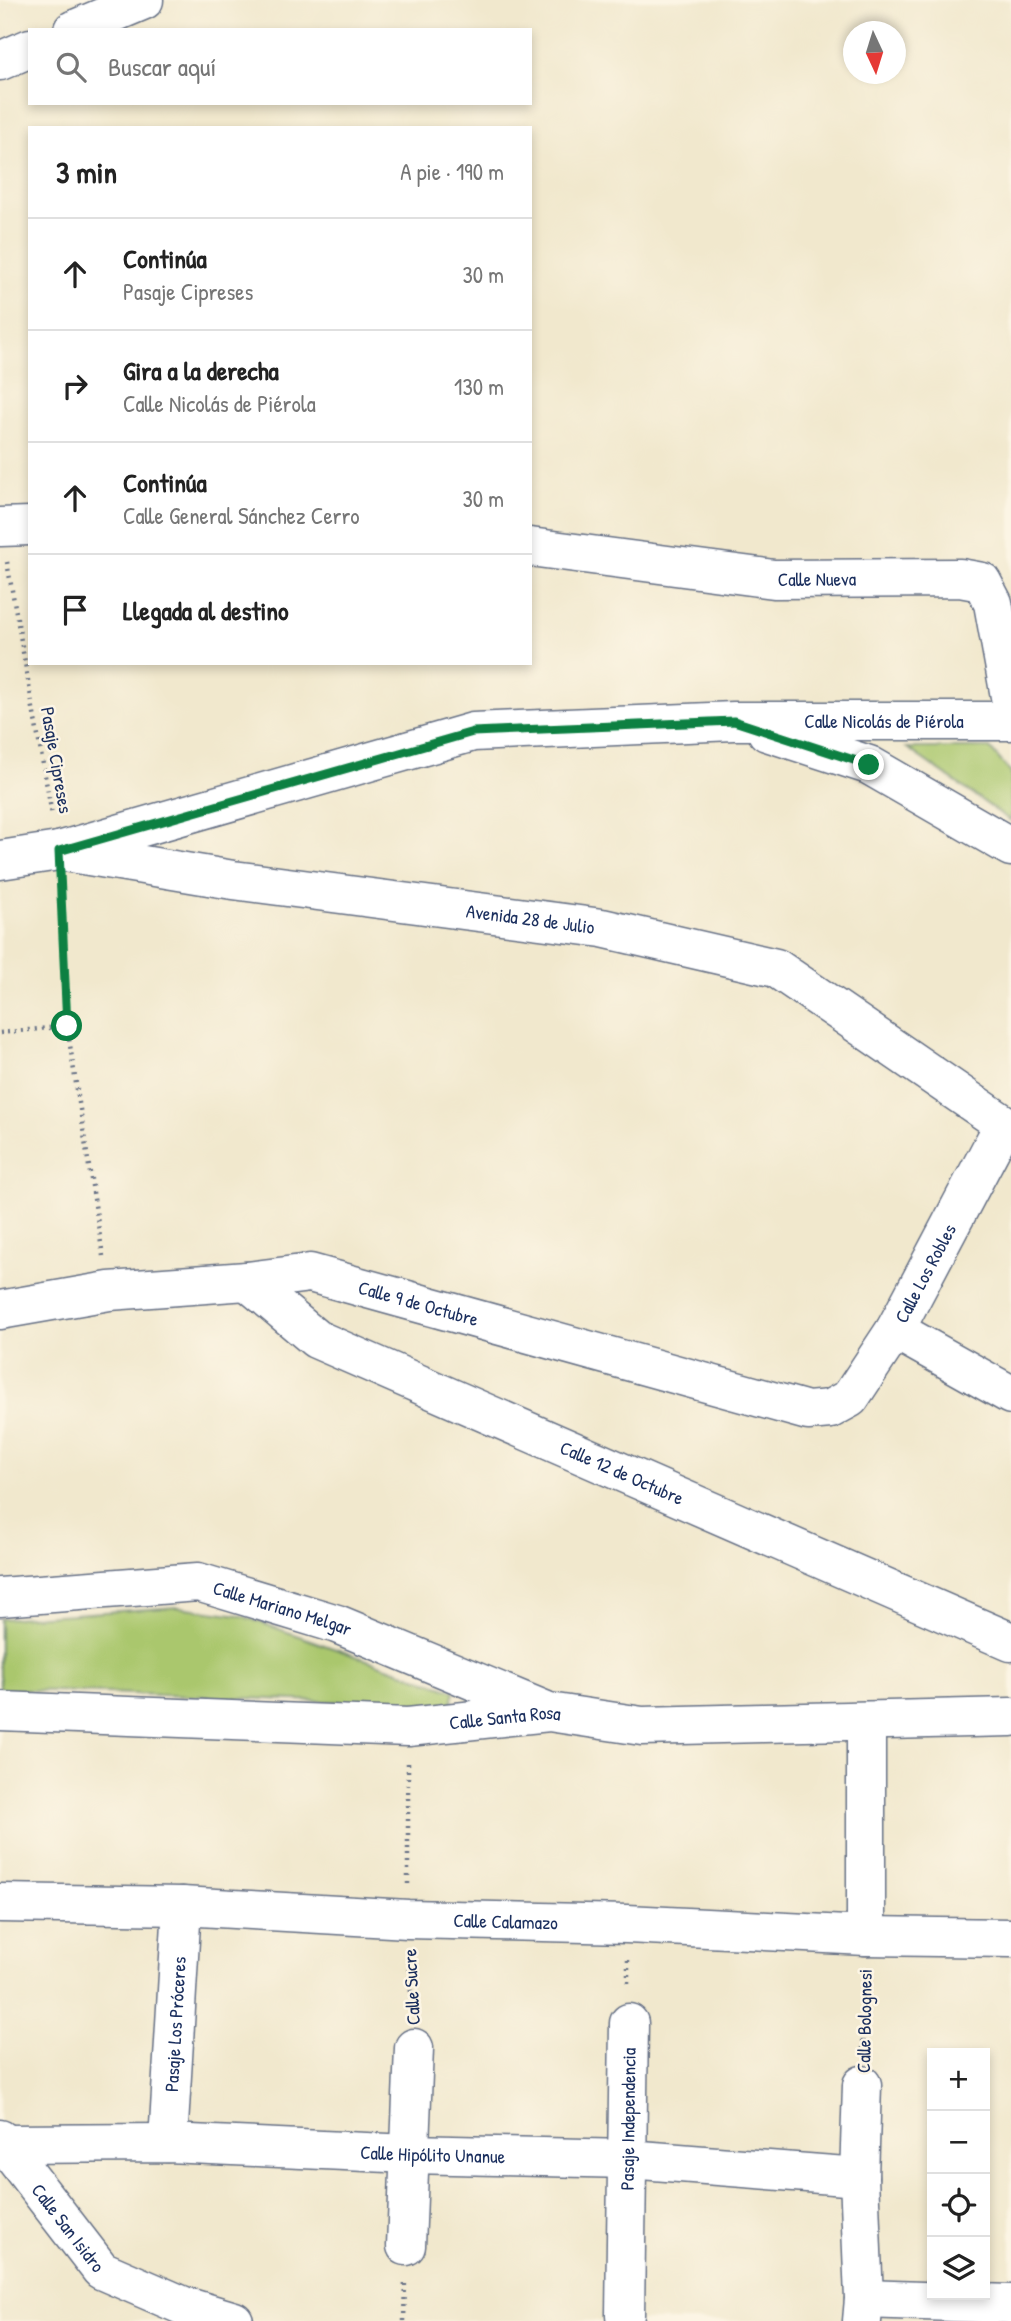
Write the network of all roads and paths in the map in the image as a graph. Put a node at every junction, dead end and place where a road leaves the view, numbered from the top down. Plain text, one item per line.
1 (144, 0) edge
2 (78, 28) edge
3 (28, 49) edge
4 (0, 61) edge
5 (28, 526) edge
6 (0, 527) edge
7 (532, 547) edge
8 (1011, 702) edge
9 (734, 721) junction
10 (1011, 721) edge
11 (1011, 847) edge
12 (59, 851) junction
13 (0, 860) edge
14 (67, 1026) junction
15 (0, 1033) edge
16 (1007, 1127) edge
17 (247, 1281) junction
18 (109, 1291) junction
19 (0, 1310) edge
20 (895, 1330) junction
21 (1011, 1395) edge
22 (830, 1409) joint
23 (0, 1597) edge
24 (1011, 1642) edge
25 (0, 1711) edge
26 (549, 1712) junction
27 (1011, 1717) edge
28 (866, 1721) junction
29 (408, 1727) junction
30 (0, 1903) edge
31 (182, 1906) junction
32 (408, 1919) junction
33 (627, 1924) junction
34 (866, 1936) junction
35 (1011, 1938) edge
36 (629, 2023) joint
37 (414, 2048) joint
38 (862, 2085) joint
39 (2, 2141) edge
40 (168, 2143) junction
41 (410, 2154) junction
42 (628, 2159) junction
43 (859, 2177) junction
44 (407, 2246) dead end
45 (1011, 2304) edge
46 (863, 2310) edge
47 (625, 2315) dead end
48 (234, 2321) edge

1 - 2 street
3 - 4 street
5 - 6 street
6 - 12 path, Pasaje Cipreses
7 - 8 street, Calle Nueva
9 - 10 street, Calle Nicolás de Piérola
9 - 11 street
9 - 12 street, Calle Nicolás de Piérola
12 - 13 street, Avenida 28 de Julio
12 - 14 path, Pasaje Cipreses
12 - 16 street, Avenida 28 de Julio
14 - 15 path
14 - 18 path, Pasaje Cipreses
16 - 20 street, Calle Los Robles
17 - 18 street, Calle 9 de Octubre
17 - 22 street, Calle 9 de Octubre
17 - 24 street, Calle 12 de Octubre
18 - 19 street, Calle 9 de Octubre
20 - 21 street
20 - 22 street, Calle Los Robles
23 - 26 street, Calle Mariano Melgar
25 - 29 street, Calle Santa Rosa
26 - 28 street, Calle Santa Rosa
26 - 29 street, Calle Santa Rosa
27 - 28 street, Calle Santa Rosa
28 - 34 street
29 - 32 path, Calle Sucre
30 - 31 street, Calle Calamazo
31 - 32 street, Calle Calamazo
31 - 40 street, Pasaje Los Próceres
32 - 33 street, Calle Calamazo
32 - 37 path, Calle Sucre
33 - 34 street, Calle Calamazo
33 - 36 path, Pasaje Independencia
34 - 35 street, Calle Calamazo
34 - 38 path, Calle Bolognesi
36 - 42 street, Pasaje Independencia
37 - 41 street, Calle Sucre
38 - 43 street, Calle Bolognesi
39 - 40 street, Calle Hipólito Unanue
39 - 48 street, Calle San Isidro
40 - 41 street, Calle Hipólito Unanue
41 - 42 street, Calle Hipólito Unanue
41 - 44 street, Calle Sucre
42 - 43 street, Calle Hipólito Unanue
42 - 47 street, Pasaje Independencia
43 - 46 street, Calle Bolognesi
45 - 46 street

